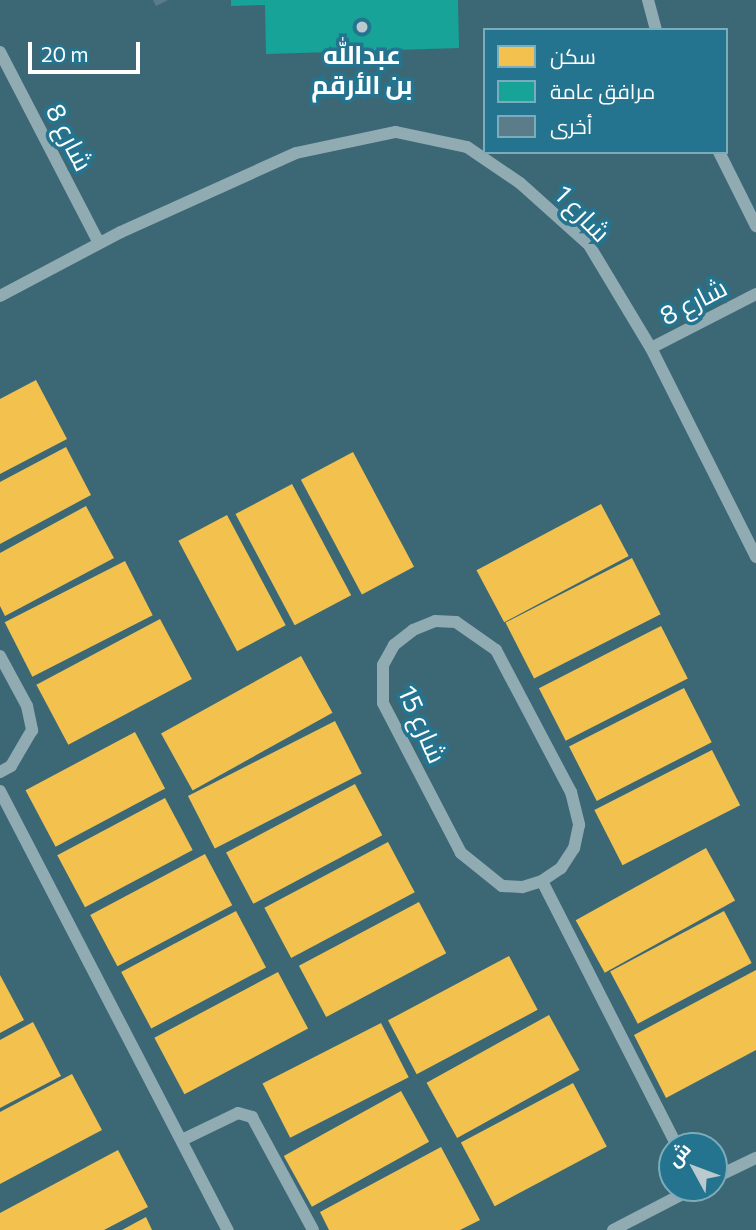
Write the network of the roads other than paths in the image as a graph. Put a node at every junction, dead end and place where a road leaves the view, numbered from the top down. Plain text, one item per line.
1 (648, 0) edge
2 (655, 28) edge
3 (0, 52) edge
4 (720, 154) edge
5 (756, 226) edge
6 (99, 243) junction
7 (756, 294) edge
8 (0, 296) edge
9 (651, 348) junction
10 (756, 557) edge
11 (0, 656) edge
12 (0, 772) edge
13 (0, 791) edge
14 (541, 881) junction
15 (670, 1132) edge
16 (182, 1140) junction
17 (756, 1158) edge
18 (728, 1171) edge
19 (667, 1202) edge
20 (228, 1230) edge
21 (313, 1230) edge
22 (613, 1230) edge

1 - 2 street
3 - 6 street, شارع 8
4 - 5 street
6 - 8 street, شارع 1
6 - 9 street, شارع 1
7 - 9 street, شارع 8
9 - 10 street, شارع 1
11 - 12 street
13 - 16 street
14 - 14 street, شارع 15
14 - 15 street
16 - 20 street
16 - 21 street
17 - 18 street
19 - 22 street

